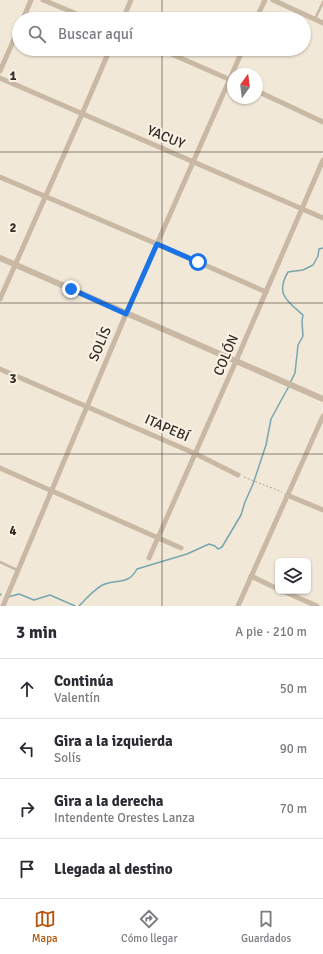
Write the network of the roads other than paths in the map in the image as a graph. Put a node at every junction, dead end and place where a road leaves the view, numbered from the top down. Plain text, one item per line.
1 (31, 0) edge
2 (43, 0) edge
3 (131, 0) edge
4 (265, 0) edge
5 (272, 0) edge
6 (323, 2) edge
7 (26, 12) edge
8 (72, 12) edge
9 (125, 12) edge
10 (259, 12) edge
11 (299, 12) edge
12 (311, 17) edge
13 (315, 19) junction
14 (323, 23) edge
15 (12, 44) edge
16 (107, 56) edge
17 (176, 56) edge
18 (240, 56) edge
19 (236, 68) edge
20 (0, 71) edge
21 (0, 78) edge
22 (227, 78) edge
23 (227, 89) edge
24 (263, 95) edge
25 (82, 114) junction
26 (323, 122) edge
27 (323, 160) edge
28 (194, 162) junction
29 (0, 177) edge
30 (45, 196) junction
31 (302, 209) junction
32 (323, 218) edge
33 (157, 244) junction
34 (0, 258) edge
35 (16, 264) junction
36 (266, 292) junction
37 (0, 299) edge
38 (126, 314) junction
39 (236, 361) junction
40 (0, 369) edge
41 (323, 400) edge
42 (87, 407) junction
43 (323, 416) edge
44 (196, 454) junction
45 (0, 468) edge
46 (238, 475) road end
47 (52, 491) junction
48 (287, 494) junction
49 (323, 510) edge
50 (158, 538) junction
51 (181, 548) dead end
52 (149, 558) dead end
53 (0, 562) edge
54 (18, 571) junction
55 (251, 576) junction
56 (275, 588) edge
57 (291, 594) edge
58 (3, 606) edge
59 (238, 606) edge
60 (317, 606) edge

1 - 7 street
2 - 8 street
3 - 9 street
4 - 10 street
5 - 11 street
6 - 13 lane
12 - 13 street
13 - 14 street
15 - 20 street
16 - 25 street
17 - 22 street
18 - 19 street, SOLÍS
21 - 25 street, YACUY
23 - 28 street, SOLÍS
24 - 26 street
25 - 28 street, YACUY
25 - 30 street
27 - 31 street, COLÓN
28 - 31 street, YACUY
28 - 33 street, SOLÍS
29 - 30 street
30 - 33 street
30 - 35 street
31 - 32 street, YACUY
31 - 36 street, COLÓN
33 - 36 street
33 - 38 street, SOLÍS
34 - 35 street
35 - 37 street
35 - 38 street
36 - 39 street, COLÓN
38 - 39 street
38 - 42 street, SOLÍS
39 - 41 street
39 - 44 street, COLÓN
40 - 42 street, ITAPEBÍ
42 - 44 street, ITAPEBÍ
42 - 47 street, SOLÍS
43 - 48 street
44 - 46 street, ITAPEBÍ
44 - 50 street, COLÓN
45 - 47 street
47 - 50 street
47 - 54 street, SOLÍS
48 - 49 street
48 - 55 street
50 - 51 street
50 - 52 street, COLÓN
53 - 54 lane
54 - 58 street, SOLÍS
55 - 56 street
55 - 59 street
57 - 60 street

